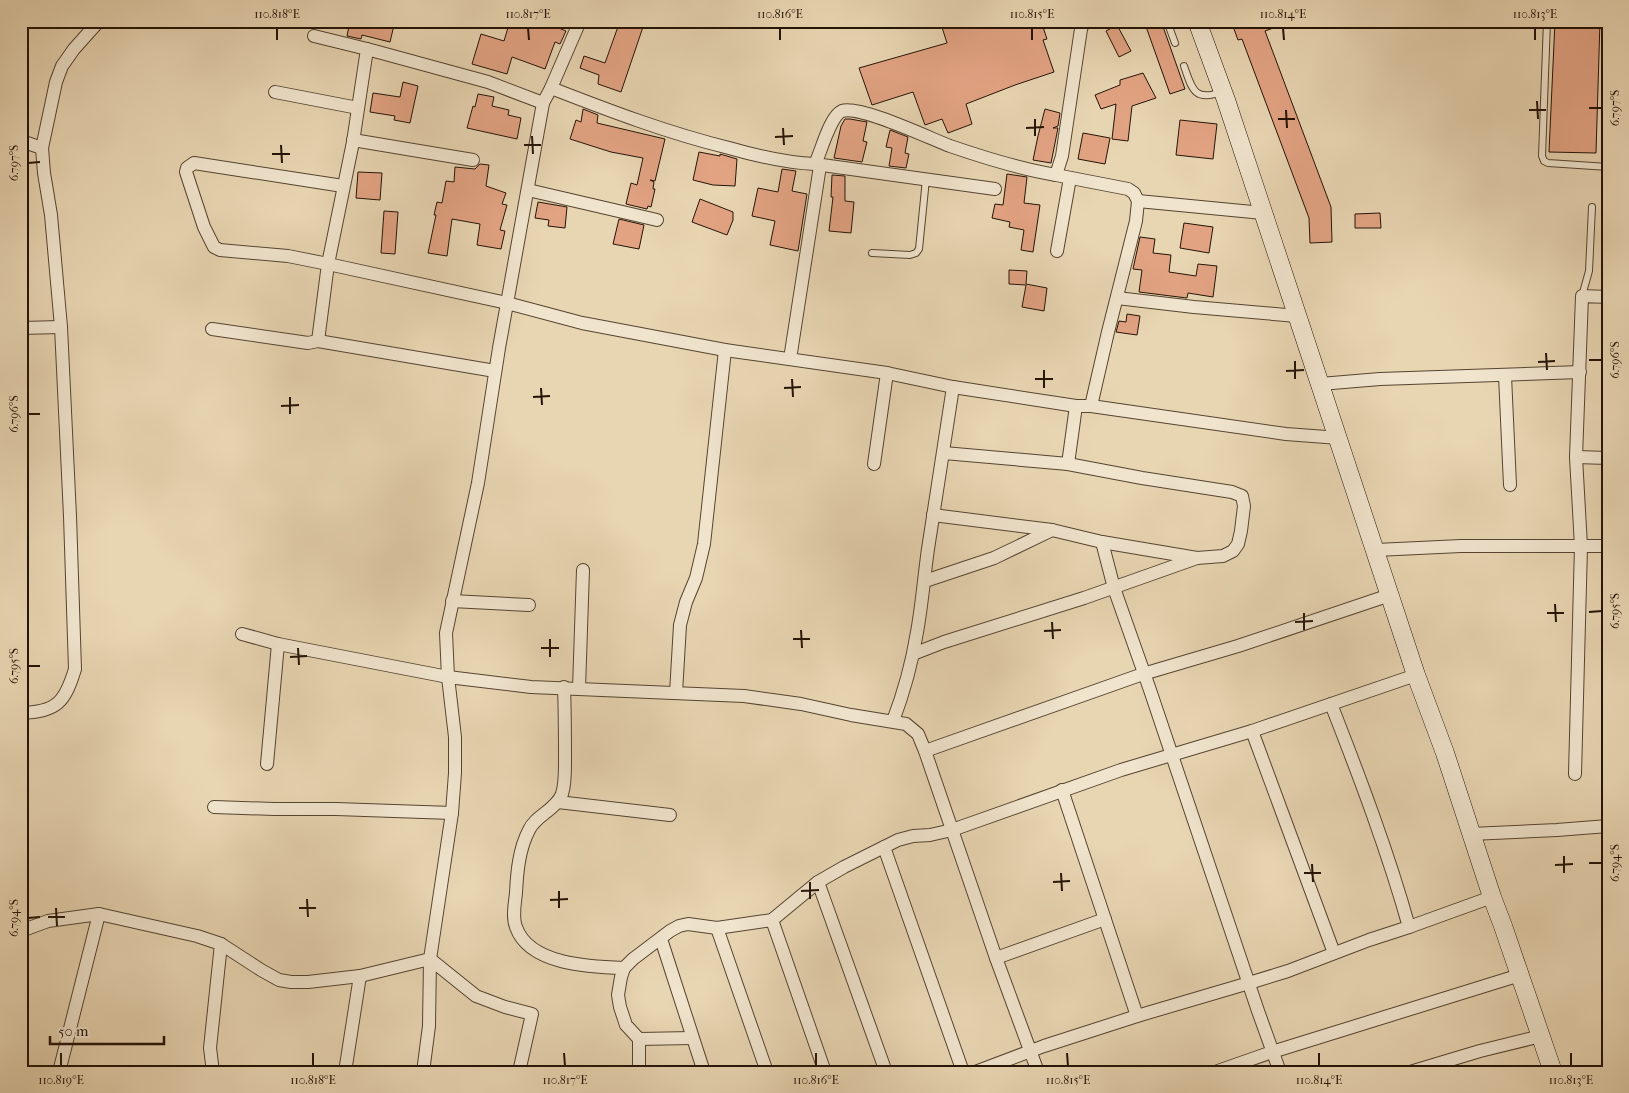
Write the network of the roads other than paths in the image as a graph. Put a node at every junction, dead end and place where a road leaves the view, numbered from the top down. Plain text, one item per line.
1 (99, 21) edge
2 (580, 21) edge
3 (1084, 21) edge
4 (1168, 21) edge
5 (1197, 21) edge
6 (1547, 21) edge
7 (314, 36) dead end
8 (1174, 43) dead end
9 (367, 49) junction
10 (1184, 66) dead end
11 (551, 88) junction
12 (275, 92) dead end
13 (1223, 92) junction
14 (543, 103) junction
15 (358, 108) junction
16 (21, 140) edge
17 (353, 140) junction
18 (42, 148) junction
19 (473, 160) dead end
20 (817, 165) junction
21 (1608, 167) edge
22 (1056, 175) junction
23 (1070, 178) junction
24 (926, 179) junction
25 (343, 186) junction
26 (996, 189) dead end
27 (528, 190) junction
28 (1138, 201) junction
29 (1592, 207) dead end
30 (1263, 212) junction
31 (657, 220) dead end
32 (1057, 251) dead end
33 (872, 253) dead end
34 (328, 264) junction
35 (1582, 296) junction
36 (1608, 297) edge
37 (1116, 298) junction
38 (507, 303) junction
39 (1297, 316) junction
40 (21, 328) edge
41 (61, 328) junction
42 (212, 329) dead end
43 (318, 341) junction
44 (725, 350) junction
45 (790, 359) junction
46 (495, 372) junction
47 (1580, 372) junction
48 (887, 373) junction
49 (1505, 376) junction
50 (1320, 384) junction
51 (953, 387) junction
52 (1076, 406) junction
53 (1091, 406) junction
54 (1339, 438) junction
55 (944, 453) junction
56 (1576, 457) junction
57 (1608, 458) edge
58 (874, 464) dead end
59 (1068, 464) junction
60 (1510, 485) dead end
61 (933, 515) junction
62 (1052, 530) junction
63 (1102, 542) junction
64 (1581, 546) junction
65 (1608, 546) edge
66 (1376, 550) junction
67 (1197, 558) junction
68 (582, 570) dead end
69 (925, 582) junction
70 (1114, 588) junction
71 (1390, 595) junction
72 (452, 601) junction
73 (529, 605) dead end
74 (242, 634) dead end
75 (278, 644) junction
76 (913, 654) junction
77 (1143, 674) junction
78 (1416, 675) junction
79 (448, 677) junction
80 (564, 687) junction
81 (579, 688) junction
82 (676, 693) junction
83 (1331, 704) junction
84 (21, 713) edge
85 (893, 720) junction
86 (1252, 731) junction
87 (925, 751) junction
88 (1172, 756) junction
89 (267, 764) dead end
90 (1576, 774) dead end
91 (1062, 790) junction
92 (558, 802) junction
93 (214, 807) dead end
94 (452, 814) junction
95 (670, 816) dead end
96 (1608, 826) edge
97 (952, 830) junction
98 (1471, 834) junction
99 (884, 848) junction
100 (818, 882) junction
101 (1492, 897) junction
102 (99, 914) junction
103 (1105, 919) junction
104 (772, 920) junction
105 (1410, 927) junction
106 (717, 928) junction
107 (21, 931) edge
108 (661, 939) junction
109 (222, 944) junction
110 (1334, 953) junction
111 (996, 958) junction
112 (430, 960) junction
113 (624, 968) junction
114 (1520, 974) junction
115 (360, 976) junction
116 (1249, 984) junction
117 (1137, 1016) junction
118 (1541, 1036) junction
119 (692, 1038) junction
120 (640, 1039) junction
121 (1029, 1051) junction
122 (1272, 1052) junction
123 (59, 1072) edge
124 (213, 1072) edge
125 (345, 1072) edge
126 (423, 1072) edge
127 (519, 1072) edge
128 (639, 1072) edge
129 (704, 1072) edge
130 (768, 1072) edge
131 (825, 1072) edge
132 (886, 1072) edge
133 (963, 1072) edge
134 (975, 1072) edge
135 (1038, 1072) edge
136 (1215, 1072) edge
137 (1280, 1072) edge
138 (1410, 1072) edge
139 (1553, 1072) edge

1 - 18 street
2 - 11 street
3 - 22 street
4 - 8 lane
5 - 13 street
6 - 21 lane
7 - 9 street
9 - 14 street
9 - 15 street
10 - 13 lane
11 - 14 street
11 - 20 street
12 - 15 street
13 - 30 street
14 - 27 street
15 - 17 street
16 - 18 street
17 - 19 street
17 - 25 street
18 - 41 street
20 - 22 street
20 - 24 street
20 - 45 street
22 - 23 street
23 - 28 street
23 - 32 street
24 - 26 street
24 - 33 lane
25 - 34 street
25 - 34 street
27 - 31 street
27 - 38 street
28 - 30 street
28 - 37 street
29 - 35 lane
30 - 39 street
34 - 38 street
34 - 43 street
35 - 36 street
35 - 47 street
37 - 39 street
37 - 53 street
38 - 44 street
38 - 46 street
39 - 50 street
40 - 41 street
41 - 84 street
42 - 43 street
43 - 46 street
44 - 45 street
44 - 82 street
45 - 48 street
46 - 72 street
47 - 49 street
47 - 56 street
48 - 51 street
48 - 58 street
49 - 50 street
49 - 60 street
50 - 54 street
51 - 52 street
51 - 55 street
52 - 53 street
52 - 59 street
53 - 54 street
54 - 66 street
55 - 59 street
55 - 61 street
56 - 57 street
56 - 64 street
59 - 67 street
61 - 62 street
61 - 69 street
62 - 63 street
62 - 69 street
63 - 67 street
63 - 70 street
64 - 65 street
64 - 66 street
64 - 90 street
66 - 71 street
67 - 70 street
68 - 81 street
69 - 76 street
70 - 76 street
70 - 77 street
71 - 77 street
71 - 78 street
72 - 73 street
72 - 79 street
74 - 75 street
75 - 79 street
75 - 89 street
76 - 85 street
77 - 87 street
77 - 88 street
78 - 83 street
78 - 98 street
79 - 80 street
79 - 94 street
80 - 81 street
80 - 92 street
81 - 82 street
82 - 85 street
83 - 86 street
83 - 105 street
85 - 87 street
86 - 88 street
86 - 110 street
87 - 97 street
88 - 91 street
88 - 116 street
91 - 97 street
91 - 103 street
92 - 95 street
92 - 113 street
93 - 94 street
94 - 112 street
96 - 98 street
97 - 99 street
97 - 111 street
98 - 101 street
99 - 100 street
99 - 133 street
100 - 104 street
100 - 132 street
101 - 105 street
101 - 114 street
102 - 107 street
102 - 109 street
102 - 123 street
103 - 111 street
103 - 117 street
104 - 106 street
104 - 131 street
105 - 110 street
106 - 108 street
106 - 130 street
108 - 113 street
108 - 119 street
109 - 115 street
109 - 124 street
110 - 116 street
111 - 121 street
112 - 115 street
112 - 126 street
112 - 127 street
113 - 120 street
114 - 118 street
114 - 122 street
115 - 125 street
116 - 117 street
116 - 122 street
117 - 121 street
118 - 138 street
118 - 139 street
119 - 120 street
119 - 129 street
120 - 128 street
121 - 134 street
121 - 135 street
122 - 136 street
122 - 137 street

